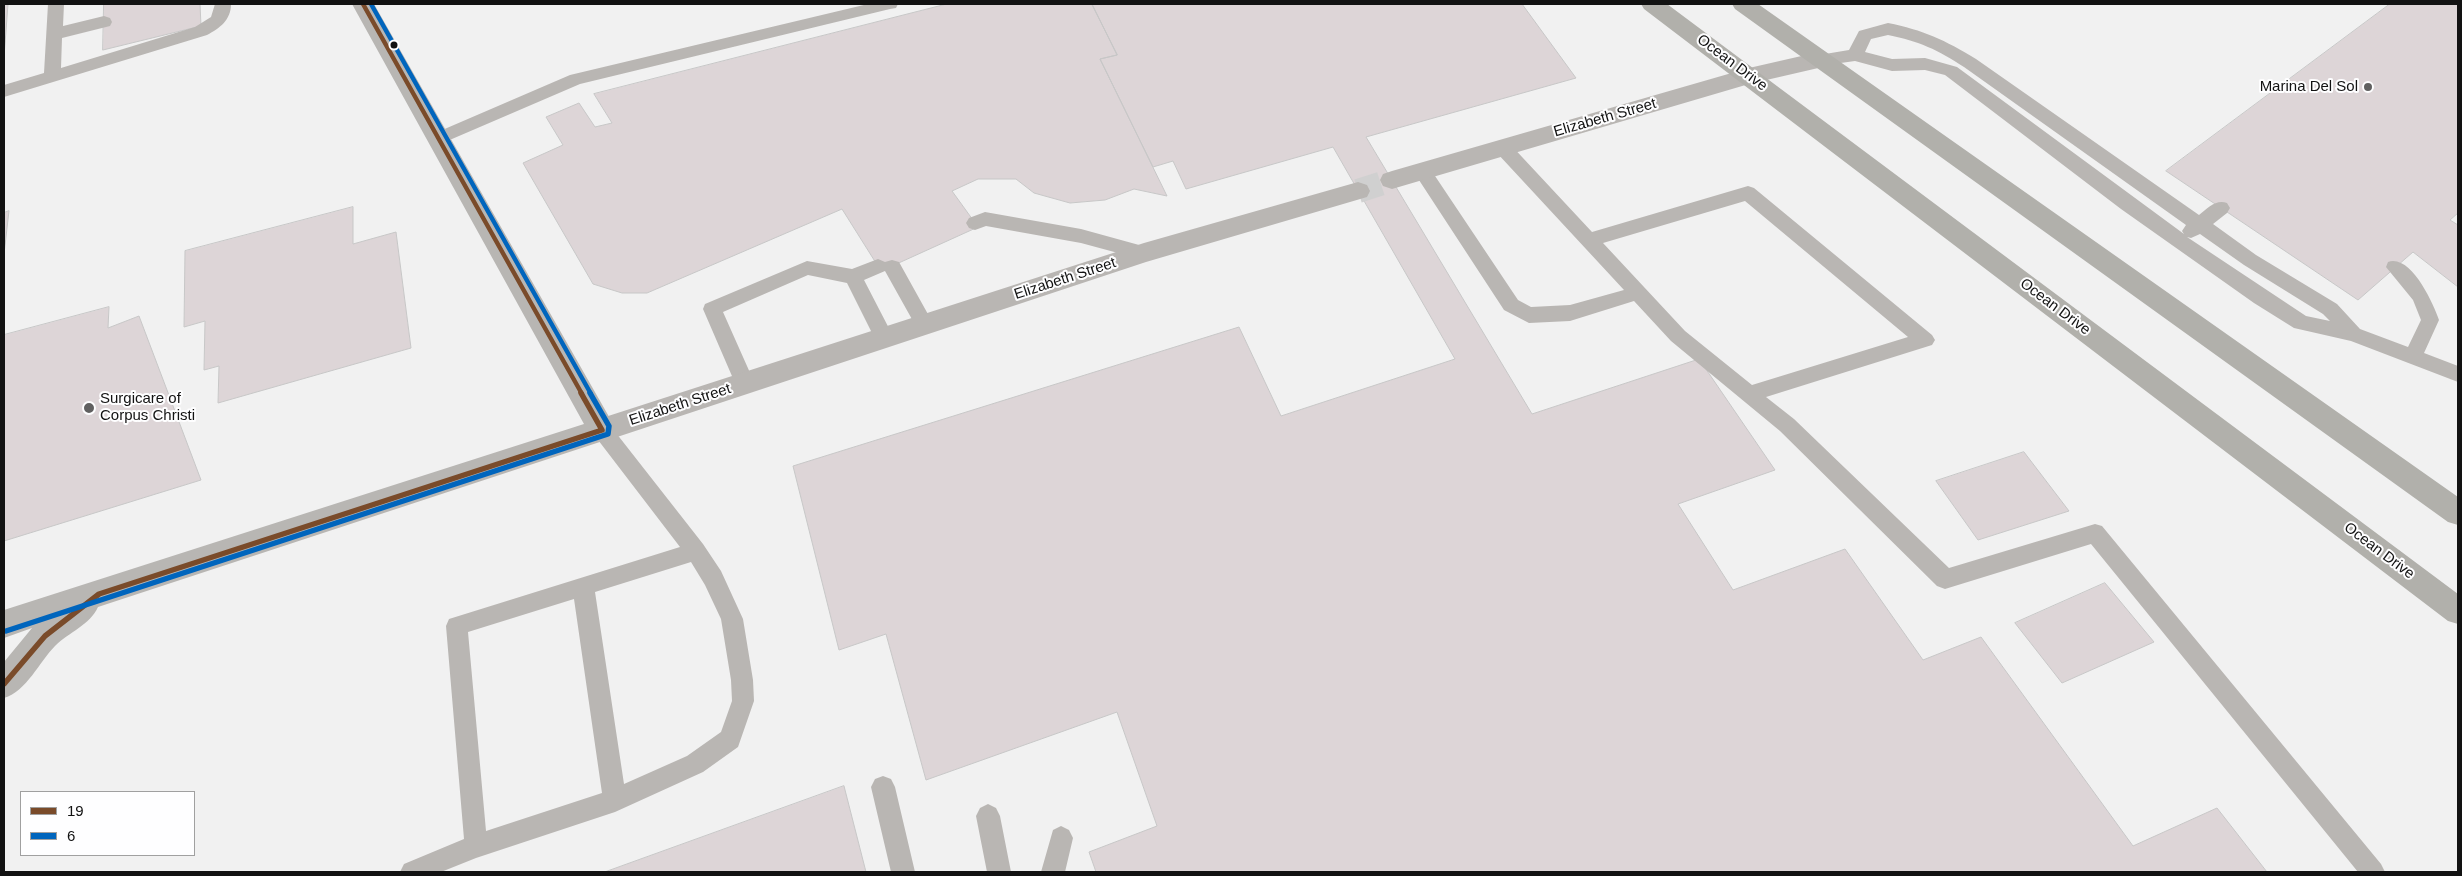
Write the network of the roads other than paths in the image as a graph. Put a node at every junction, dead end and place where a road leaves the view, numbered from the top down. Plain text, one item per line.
1 (56, 4) edge
2 (223, 4) edge
3 (363, 4) edge
4 (890, 4) edge
5 (1652, 4) edge
6 (1743, 4) edge
7 (104, 22) dead end
8 (54, 34) junction
9 (1914, 34) junction
10 (1855, 56) junction
11 (1820, 60) junction
12 (1925, 64) junction
13 (52, 76) junction
14 (1749, 76) junction
15 (4, 91) edge
16 (439, 138) junction
17 (1503, 148) junction
18 (1423, 172) junction
19 (1392, 180) tunnel mouth
20 (1358, 191) tunnel mouth
21 (2221, 208) dead end
22 (974, 223) dead end
23 (2200, 224) junction
24 (1589, 240) junction
25 (2178, 240) junction
26 (1144, 253) junction
27 (2395, 267) dead end
28 (853, 277) junction
29 (1638, 293) junction
30 (925, 325) junction
31 (2353, 334) junction
32 (884, 338) junction
33 (2412, 358) junction
34 (2458, 374) edge
35 (745, 384) junction
36 (1748, 394) junction
37 (602, 430) junction
38 (2458, 513) edge
39 (696, 551) junction
40 (583, 588) junction
41 (99, 594) junction
42 (2458, 611) edge
43 (4, 624) edge
44 (4, 684) edge
45 (883, 787) dead end
46 (615, 800) junction
47 (988, 816) dead end
48 (1062, 838) dead end
49 (476, 846) junction
50 (412, 872) edge
51 (903, 872) edge
52 (999, 872) edge
53 (1053, 872) edge
54 (2373, 872) edge

1 - 8 lane
2 - 13 lane
3 - 16 main road
4 - 16 lane
5 - 14 main road, Ocean Drive
6 - 11 main road
7 - 8 lane
8 - 13 lane
9 - 10 lane
9 - 12 lane
9 - 23 lane
10 - 11 lane
10 - 12 lane
11 - 14 street, Elizabeth Street
11 - 38 main road
12 - 25 lane
13 - 15 lane
14 - 17 street, Elizabeth Street
14 - 42 main road, Ocean Drive
16 - 37 main road
17 - 18 street, Elizabeth Street
17 - 24 lane
18 - 19 street, Elizabeth Street
18 - 29 lane
20 - 26 street, Elizabeth Street
21 - 23 lane
22 - 26 lane
23 - 25 lane
23 - 31 lane
24 - 29 lane
24 - 36 lane
25 - 31 lane
26 - 30 street, Elizabeth Street
27 - 33 lane
28 - 30 lane
28 - 32 lane
28 - 35 lane
29 - 36 lane
30 - 32 street, Elizabeth Street
31 - 33 lane
32 - 35 street, Elizabeth Street
33 - 34 lane
35 - 37 street, Elizabeth Street
36 - 54 lane
37 - 39 lane
37 - 41 main road, Elizabeth Street
39 - 40 lane
39 - 46 lane
40 - 46 lane
40 - 49 lane
41 - 43 main road, Elizabeth Street
41 - 44 main road
45 - 51 lane
46 - 49 lane
47 - 52 lane
48 - 53 lane
49 - 50 lane

